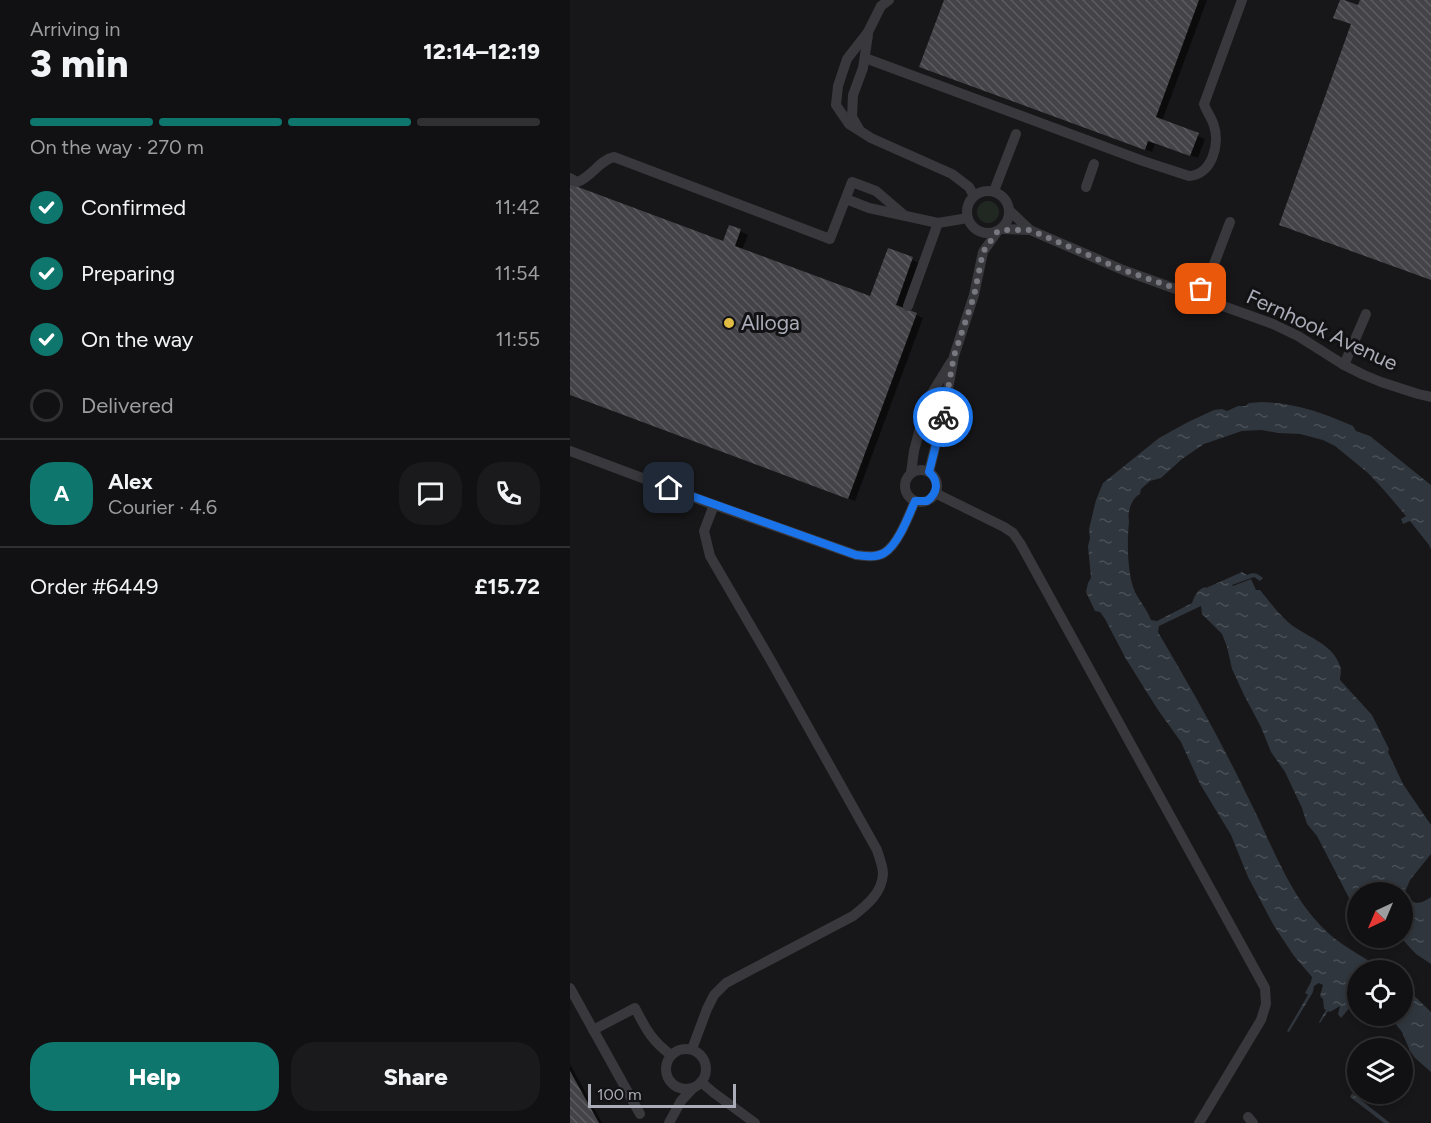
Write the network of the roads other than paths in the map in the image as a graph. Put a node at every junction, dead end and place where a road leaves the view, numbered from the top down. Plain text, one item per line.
1 (889, 0) edge
2 (1242, 0) edge
3 (868, 33) junction
4 (865, 58) junction
5 (861, 132) junction
6 (1016, 134) dead end
7 (1094, 164) dead end
8 (570, 178) edge
9 (1086, 187) dead end
10 (994, 191) junction
11 (974, 196) junction
12 (846, 199) junction
13 (1010, 211) junction
14 (904, 215) junction
15 (968, 218) junction
16 (1230, 222) dead end
17 (938, 223) junction
18 (1030, 230) junction
19 (978, 231) junction
20 (999, 231) junction
21 (983, 252) junction
22 (1198, 296) junction
23 (908, 306) dead end
24 (1366, 314) dead end
25 (954, 356) junction
26 (1344, 365) junction
27 (1431, 397) edge
28 (570, 451) edge
29 (929, 472) junction
30 (911, 473) junction
31 (935, 493) junction
32 (915, 501) junction
33 (714, 505) junction
34 (570, 988) edge
35 (593, 1030) junction
36 (692, 1049) junction
37 (671, 1054) junction
38 (697, 1085) junction
39 (640, 1114) dead end
40 (669, 1123) edge
41 (755, 1123) edge
42 (1199, 1123) edge

1 - 3 street
2 - 4 street
3 - 4 street
3 - 5 street
4 - 5 street
5 - 11 street
6 - 10 street
7 - 9 street
8 - 12 street
10 - 11 street
10 - 13 street
11 - 15 street
12 - 14 street
12 - 14 street
13 - 18 street, Fernhook Avenue
13 - 20 street
14 - 17 street
15 - 17 street
15 - 19 street
16 - 22 street
17 - 23 street
18 - 20 street, Fernhook Avenue
18 - 22 street, Fernhook Avenue
19 - 20 street
19 - 21 street
20 - 21 street
21 - 25 street
22 - 26 street, Fernhook Avenue
24 - 26 street
25 - 29 street
25 - 30 street
26 - 27 street, Fernhook Avenue
28 - 33 street
29 - 30 street
29 - 31 street
30 - 32 street
31 - 32 street
31 - 42 street
32 - 33 street
33 - 36 street
34 - 35 street
35 - 37 street
35 - 39 street
36 - 37 street
36 - 38 street
37 - 38 street
38 - 40 street
38 - 41 street

